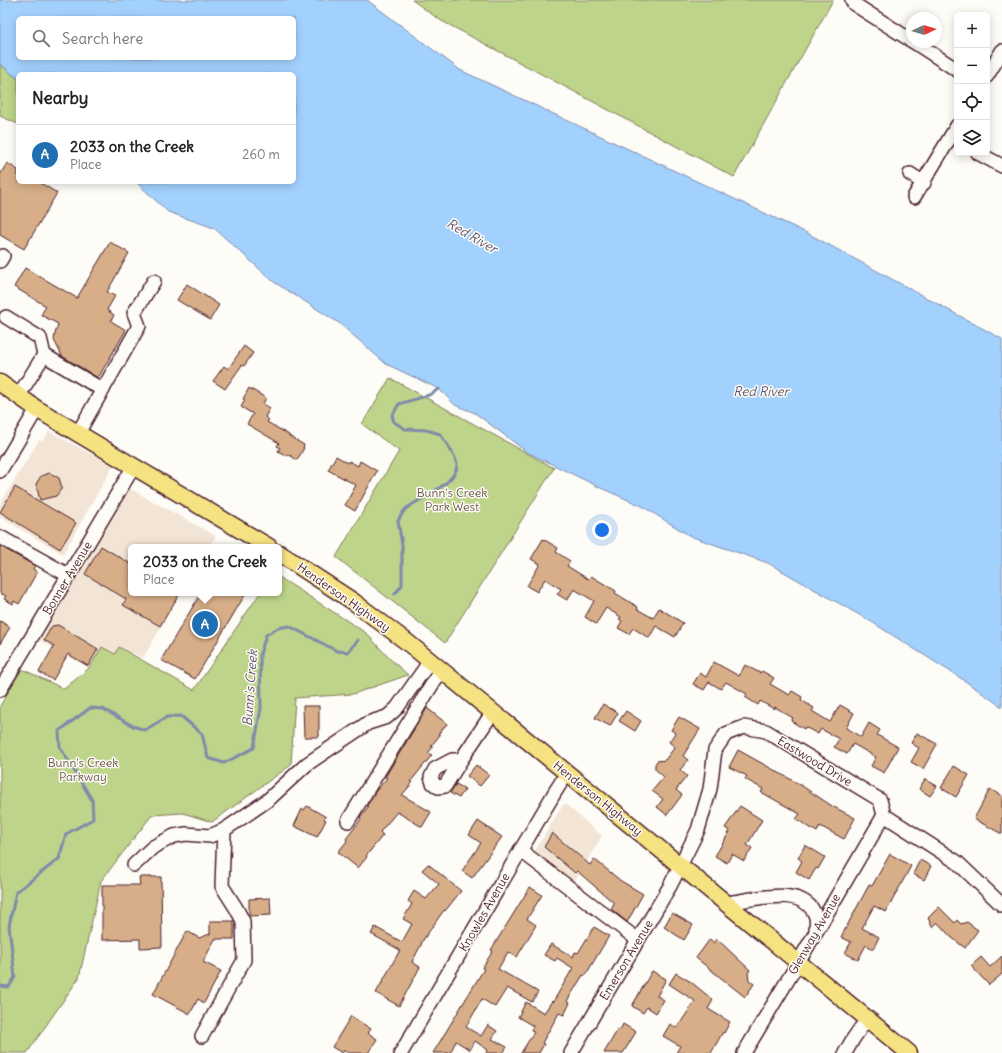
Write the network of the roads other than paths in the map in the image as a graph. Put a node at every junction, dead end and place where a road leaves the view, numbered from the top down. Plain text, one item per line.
1 (852, 0) edge
2 (906, 37) edge
3 (922, 48) edge
4 (1002, 51) edge
5 (954, 68) edge
6 (990, 71) edge
7 (954, 137) edge
8 (984, 156) edge
9 (1002, 166) edge
10 (910, 174) dead end
11 (924, 183) junction
12 (914, 198) dead end
13 (154, 281) dead end
14 (6, 317) dead end
15 (44, 355) junction
16 (0, 383) edge
17 (103, 390) junction
18 (18, 395) junction
19 (37, 409) junction
20 (78, 433) junction
21 (134, 466) junction
22 (0, 471) edge
23 (0, 537) edge
24 (264, 544) edge
25 (282, 555) edge
26 (68, 575) junction
27 (435, 666) junction
28 (0, 690) edge
29 (493, 712) junction
30 (461, 760) dead end
31 (568, 773) junction
32 (884, 814) junction
33 (348, 821) dead end
34 (224, 830) junction
35 (520, 850) junction
36 (134, 865) dead end
37 (680, 865) junction
38 (727, 903) junction
39 (1002, 904) edge
40 (816, 930) junction
41 (638, 940) junction
42 (798, 963) junction
43 (868, 1019) junction
44 (202, 1036) dead end
45 (401, 1053) edge
46 (571, 1053) edge
47 (744, 1053) edge
48 (845, 1053) edge
49 (909, 1053) edge

1 - 2 street
3 - 5 street
4 - 6 street
7 - 11 street
8 - 9 street
10 - 11 street
11 - 12 street
13 - 17 street
14 - 15 street
15 - 17 street
15 - 18 street
16 - 18 main road
17 - 20 street
18 - 19 main road
19 - 20 main road
19 - 22 street
20 - 21 main road
21 - 24 main road
21 - 26 street, Bonner Avenue
23 - 26 street
25 - 27 main road, Henderson Highway
26 - 28 street, Bonner Avenue
27 - 29 main road, Henderson Highway
27 - 33 street
27 - 34 street
29 - 30 street
29 - 31 main road, Henderson Highway
31 - 35 street, Knowles Avenue
31 - 37 main road, Henderson Highway
32 - 37 street, Eastwood Drive
32 - 39 street, Eastwood Drive
32 - 40 street, Glenway Avenue
34 - 36 street
34 - 44 street
35 - 41 street
35 - 45 street, Knowles Avenue
37 - 38 main road, Henderson Highway
37 - 41 street, Emerson Avenue
38 - 40 street
38 - 42 main road, Henderson Highway
40 - 42 street, Glenway Avenue
41 - 46 street, Emerson Avenue
42 - 43 main road, Henderson Highway
42 - 47 street, Glenway Avenue
43 - 48 street
43 - 49 main road, Henderson Highway

